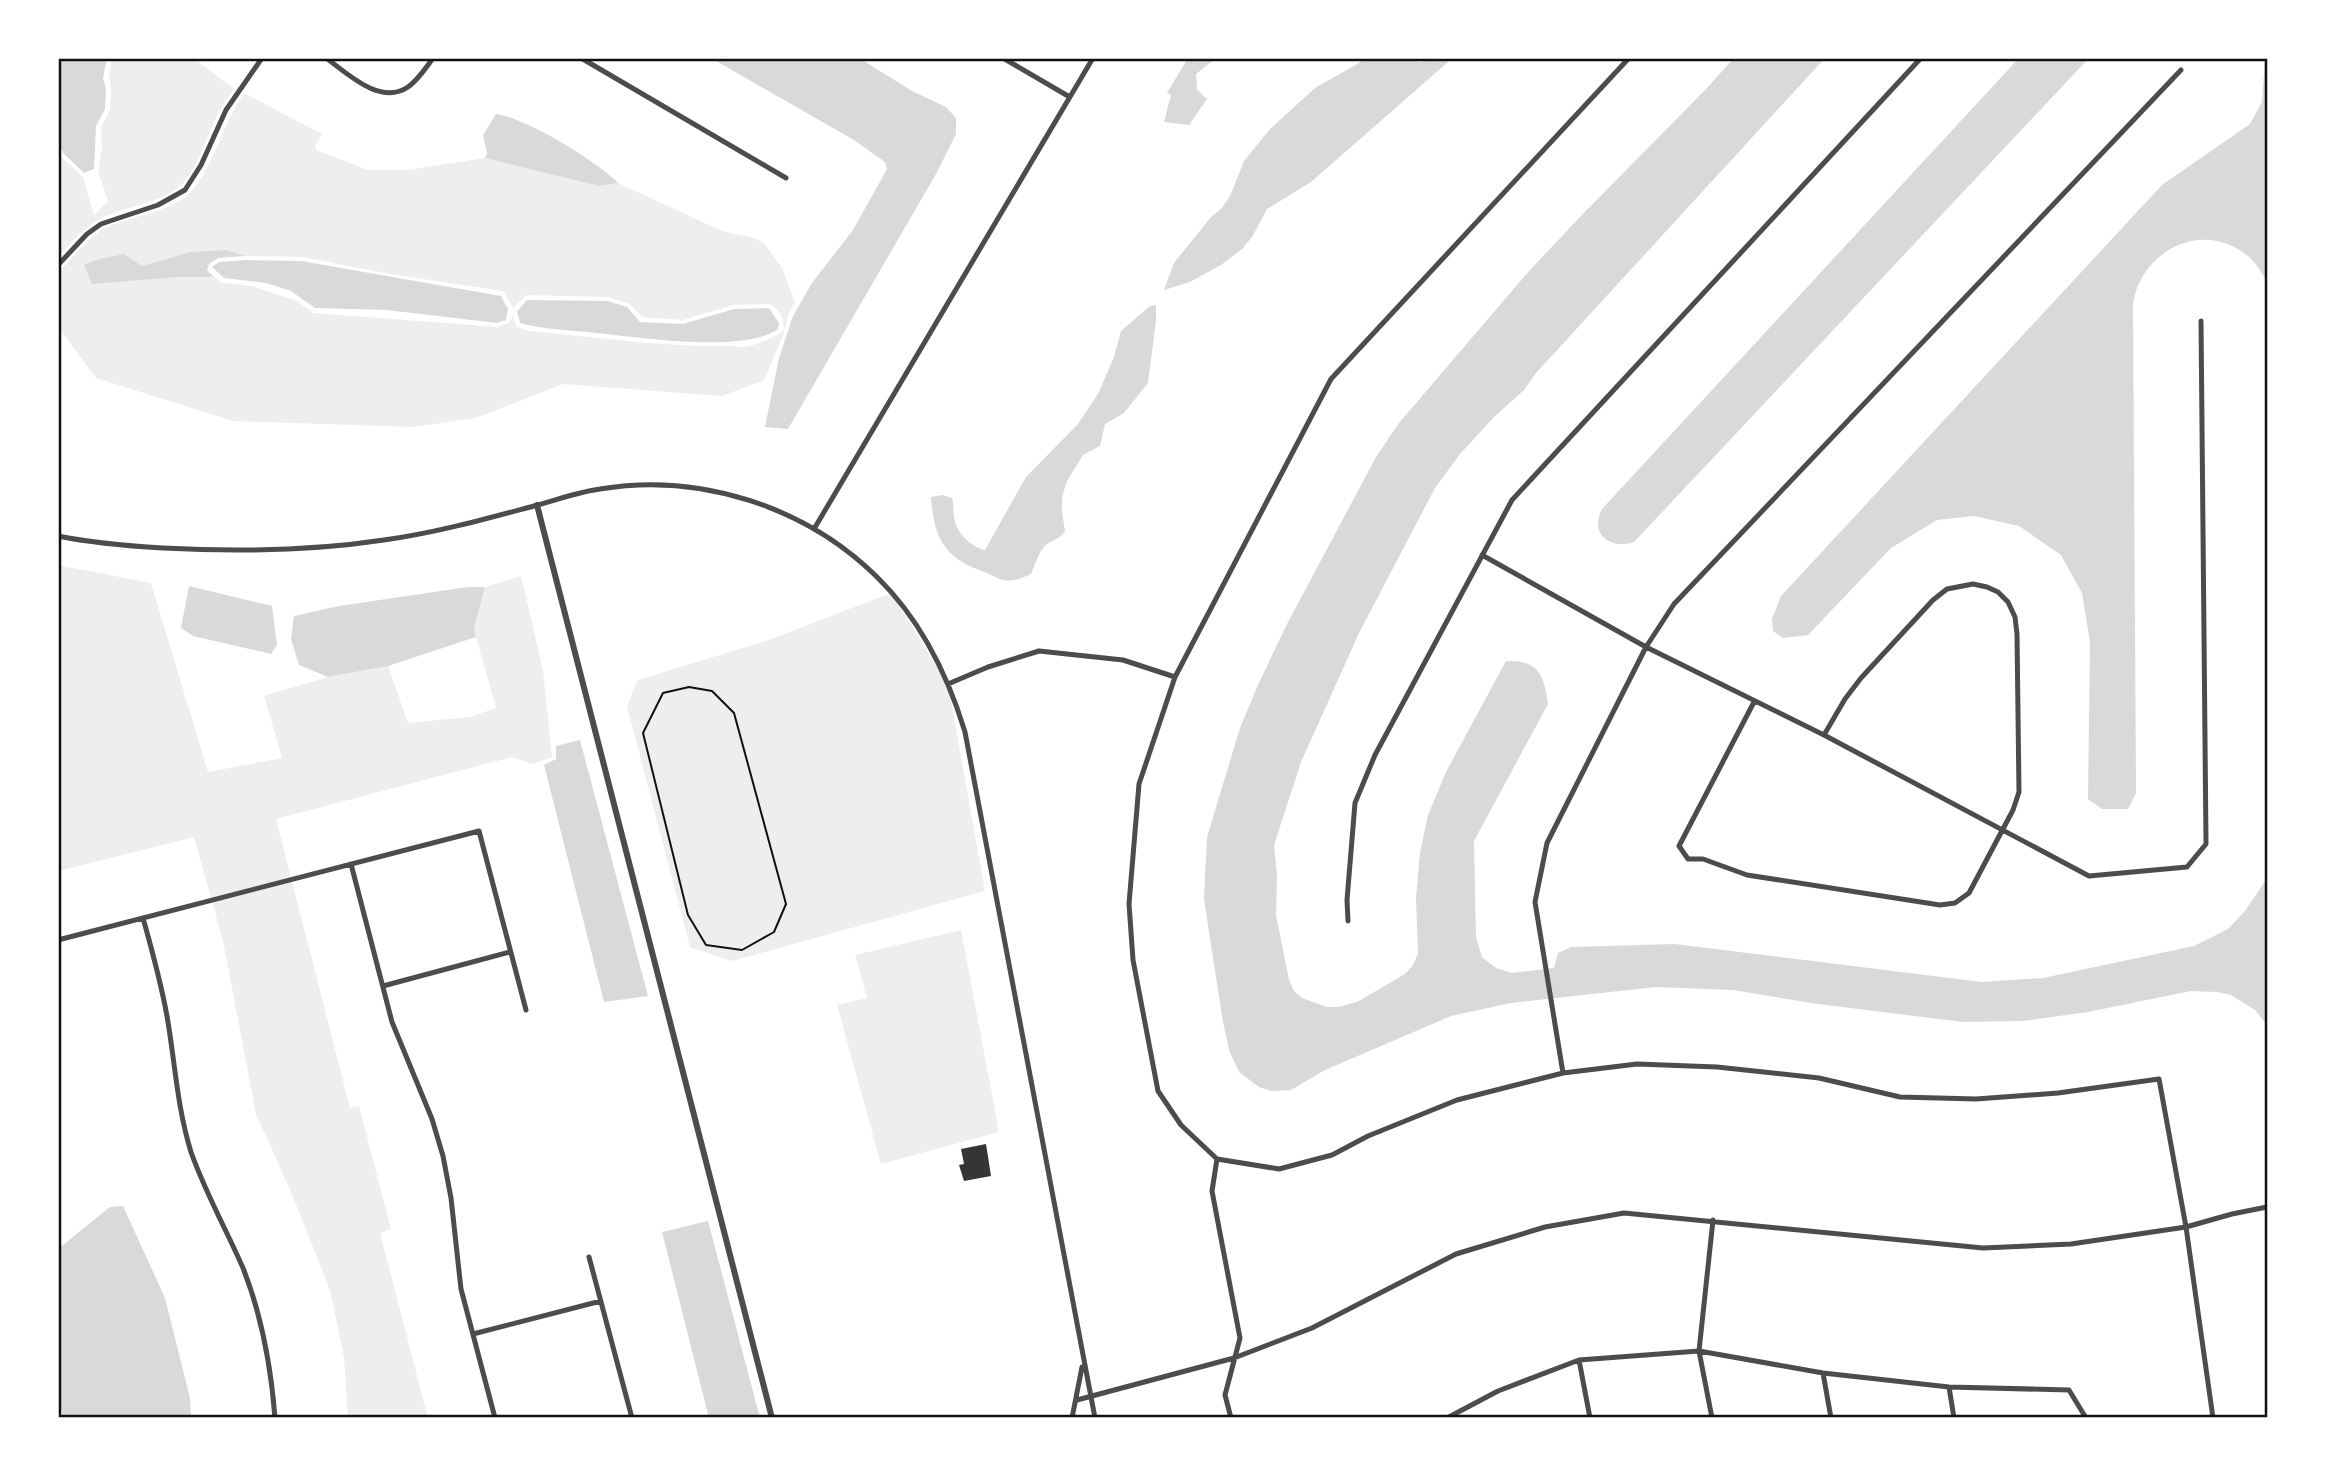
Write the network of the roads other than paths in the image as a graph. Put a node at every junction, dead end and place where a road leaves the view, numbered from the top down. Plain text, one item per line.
1 (262, 58) edge
2 (326, 58) edge
3 (433, 58) edge
4 (581, 58) edge
5 (1003, 58) edge
6 (1093, 58) edge
7 (1629, 58) edge
8 (1921, 58) edge
9 (2181, 70) dead end
10 (1068, 96) junction
11 (786, 178) dead end
12 (58, 265) edge
13 (2201, 321) dead end
14 (537, 505) junction
15 (814, 529) junction
16 (58, 536) edge
17 (1482, 555) junction
18 (1646, 647) junction
19 (1175, 677) junction
20 (948, 684) junction
21 (1754, 702) junction
22 (1824, 735) junction
23 (2003, 830) junction
24 (351, 864) junction
25 (143, 918) junction
26 (1348, 921) dead end
27 (58, 940) edge
28 (510, 952) junction
29 (383, 986) junction
30 (526, 1010) dead end
31 (1563, 1073) junction
32 (1217, 1159) junction
33 (2267, 1207) edge
34 (1713, 1220) junction
35 (2186, 1227) junction
36 (589, 1257) dead end
37 (601, 1301) junction
38 (473, 1334) junction
39 (1699, 1351) junction
40 (1234, 1358) junction
41 (1082, 1360) junction
42 (1579, 1360) junction
43 (1823, 1373) junction
44 (1948, 1387) junction
45 (1091, 1396) junction
46 (1077, 1400) junction
47 (275, 1418) edge
48 (495, 1418) edge
49 (632, 1418) edge
50 (772, 1418) edge
51 (1072, 1418) edge
52 (1095, 1418) edge
53 (1231, 1418) edge
54 (1447, 1418) edge
55 (1590, 1418) edge
56 (1712, 1418) edge
57 (1831, 1418) edge
58 (1954, 1418) edge
59 (2086, 1418) edge
60 (2213, 1418) edge

1 - 12 street
2 - 3 street
4 - 11 street
5 - 10 street
6 - 10 street
7 - 19 street
8 - 17 street
9 - 18 street
10 - 15 street
13 - 23 street
14 - 15 street
14 - 16 street
14 - 50 street
15 - 20 street
17 - 18 street
17 - 26 street
18 - 21 street
18 - 31 street
19 - 20 street
19 - 32 street
20 - 41 street
21 - 22 street
21 - 23 street
22 - 23 street
22 - 23 street
24 - 25 street
24 - 28 street
24 - 29 street
25 - 27 street
25 - 47 street
28 - 29 street
28 - 30 street
29 - 38 street
31 - 32 street
31 - 35 street
32 - 40 street
33 - 35 street
34 - 35 street
34 - 39 street
34 - 40 street
35 - 60 street
36 - 37 street
37 - 38 street
37 - 49 street
38 - 48 street
39 - 42 street
39 - 43 street
39 - 56 street
40 - 45 street
40 - 53 street
41 - 45 street
41 - 46 street
42 - 54 street
42 - 55 street
43 - 44 street
43 - 57 street
44 - 58 street
44 - 59 street
45 - 46 street
45 - 52 street
46 - 51 street

